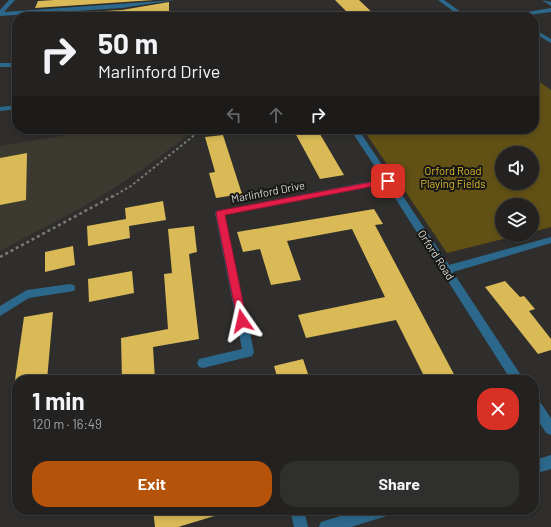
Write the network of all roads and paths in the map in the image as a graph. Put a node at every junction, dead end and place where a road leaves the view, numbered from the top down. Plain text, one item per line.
1 (12, 0) edge
2 (172, 0) edge
3 (441, 0) edge
4 (545, 0) edge
5 (551, 4) edge
6 (551, 10) edge
7 (30, 12) edge
8 (458, 12) edge
9 (538, 12) edge
10 (12, 13) edge
11 (0, 14) edge
12 (539, 33) edge
13 (551, 41) edge
14 (0, 65) edge
15 (12, 65) edge
16 (12, 108) edge
17 (0, 109) edge
18 (196, 134) edge
19 (357, 134) edge
20 (388, 181) junction
21 (551, 240) edge
22 (0, 257) edge
23 (446, 270) junction
24 (70, 288) dead end
25 (0, 312) edge
26 (203, 363) dead end
27 (515, 375) edge
28 (539, 411) edge
29 (551, 429) edge
30 (551, 462) edge
31 (539, 466) edge
32 (298, 515) edge
33 (368, 515) edge
34 (301, 527) edge
35 (326, 527) edge

1 - 11 street
2 - 7 street
3 - 8 street
4 - 5 street
6 - 9 street
10 - 11 street
12 - 13 street
14 - 15 street
16 - 17 street
18 - 22 path
19 - 20 street, Orford Road
20 - 23 street, Orford Road
20 - 26 street, Marlinford Drive
21 - 23 street
23 - 27 street, Orford Road
24 - 25 street
28 - 29 street
30 - 31 street
32 - 34 street
33 - 35 street

